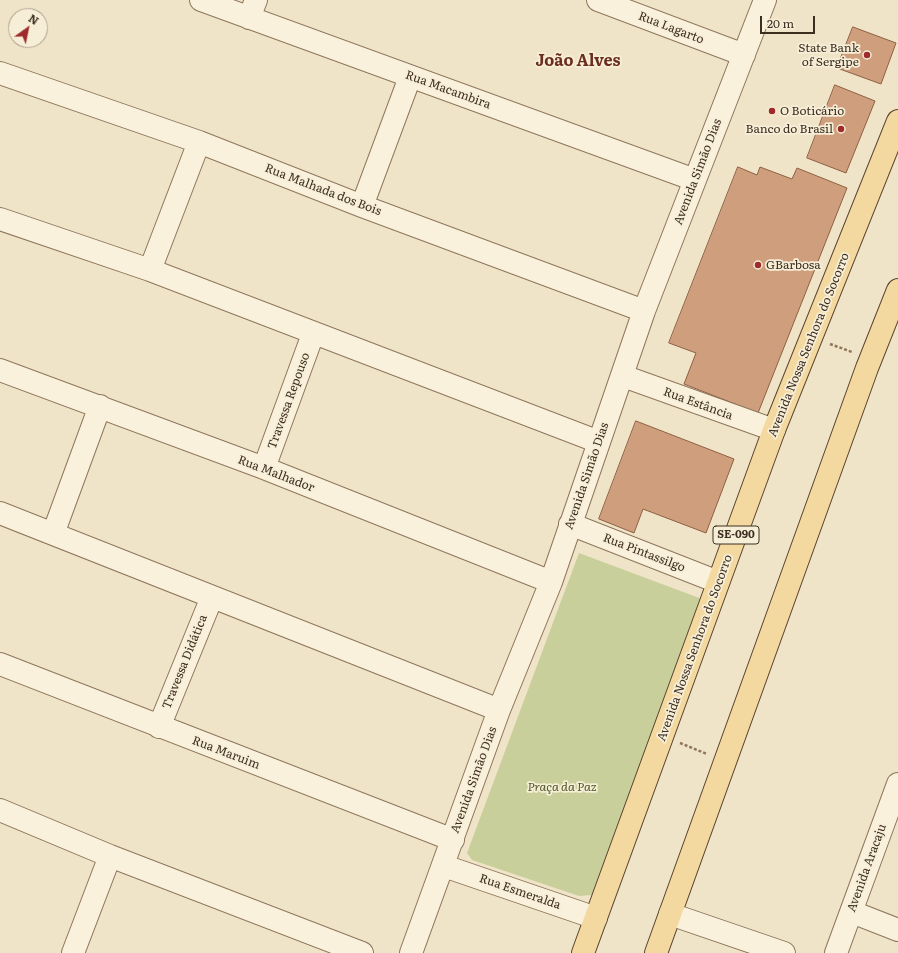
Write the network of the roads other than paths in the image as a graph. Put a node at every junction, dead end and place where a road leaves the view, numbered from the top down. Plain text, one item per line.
1 (201, 0) edge
2 (598, 0) edge
3 (765, 0) edge
4 (253, 9) edge
5 (744, 55) junction
6 (0, 73) edge
7 (410, 76) junction
8 (898, 121) edge
9 (199, 142) junction
10 (695, 180) junction
11 (362, 206) junction
12 (0, 218) edge
13 (150, 270) junction
14 (898, 290) edge
15 (644, 310) junction
16 (313, 334) junction
17 (0, 370) edge
18 (623, 376) junction
19 (100, 406) junction
20 (774, 430) junction
21 (599, 442) junction
22 (264, 468) junction
23 (0, 513) edge
24 (570, 524) junction
25 (53, 534) junction
26 (551, 582) junction
27 (718, 582) junction
28 (212, 597) junction
29 (1, 668) edge
30 (499, 710) junction
31 (159, 727) junction
32 (898, 784) edge
33 (0, 810) edge
34 (453, 840) junction
35 (110, 856) junction
36 (444, 866) junction
37 (852, 912) junction
38 (670, 914) junction
39 (596, 918) junction
40 (898, 930) edge
41 (73, 953) edge
42 (362, 953) edge
43 (411, 953) edge
44 (583, 953) edge
45 (656, 953) edge
46 (784, 953) edge
47 (836, 953) edge

1 - 4 street, Rua Macambira
2 - 5 street, Rua Lagarto
3 - 5 street, Avenida Simão Dias
4 - 7 street, Rua Macambira
5 - 10 street, Avenida Simão Dias
6 - 9 street, Rua Malhada dos Bois
7 - 10 street, Rua Macambira
7 - 11 street
8 - 20 main road, Avenida Nossa Senhora do Socorro / SE-090
9 - 11 street, Rua Malhada dos Bois
9 - 13 street
10 - 15 street, Avenida Simão Dias
11 - 15 street, Rua Malhada dos Bois
12 - 13 street
13 - 16 street
14 - 38 main road
15 - 18 street, Avenida Simão Dias
16 - 21 street
16 - 22 street, Travessa Repouso
17 - 19 street, Rua Malhador
18 - 20 street, Rua Estância
18 - 21 street, Avenida Simão Dias
19 - 22 street, Rua Malhador
19 - 25 street
20 - 27 main road, Avenida Nossa Senhora do Socorro / SE-090
21 - 24 street, Avenida Simão Dias
22 - 26 street, Rua Malhador
23 - 25 street
24 - 26 street, Avenida Simão Dias
24 - 27 street, Rua Pintassilgo
25 - 28 street
26 - 30 street, Avenida Simão Dias
27 - 39 main road, Avenida Nossa Senhora do Socorro / SE-090
28 - 30 street
28 - 31 street, Travessa Didática
29 - 31 street, Rua Maruim
30 - 34 street, Avenida Simão Dias
31 - 34 street, Rua Maruim
32 - 37 street, Avenida Aracaju
33 - 35 street
34 - 36 street, Avenida Simão Dias
35 - 41 street
35 - 42 street
36 - 39 street, Rua Esmeralda
36 - 43 street, Avenida Simão Dias
37 - 40 street
37 - 47 street, Avenida Aracaju
38 - 45 main road
38 - 46 street
39 - 44 main road, Avenida Nossa Senhora do Socorro / SE-090

